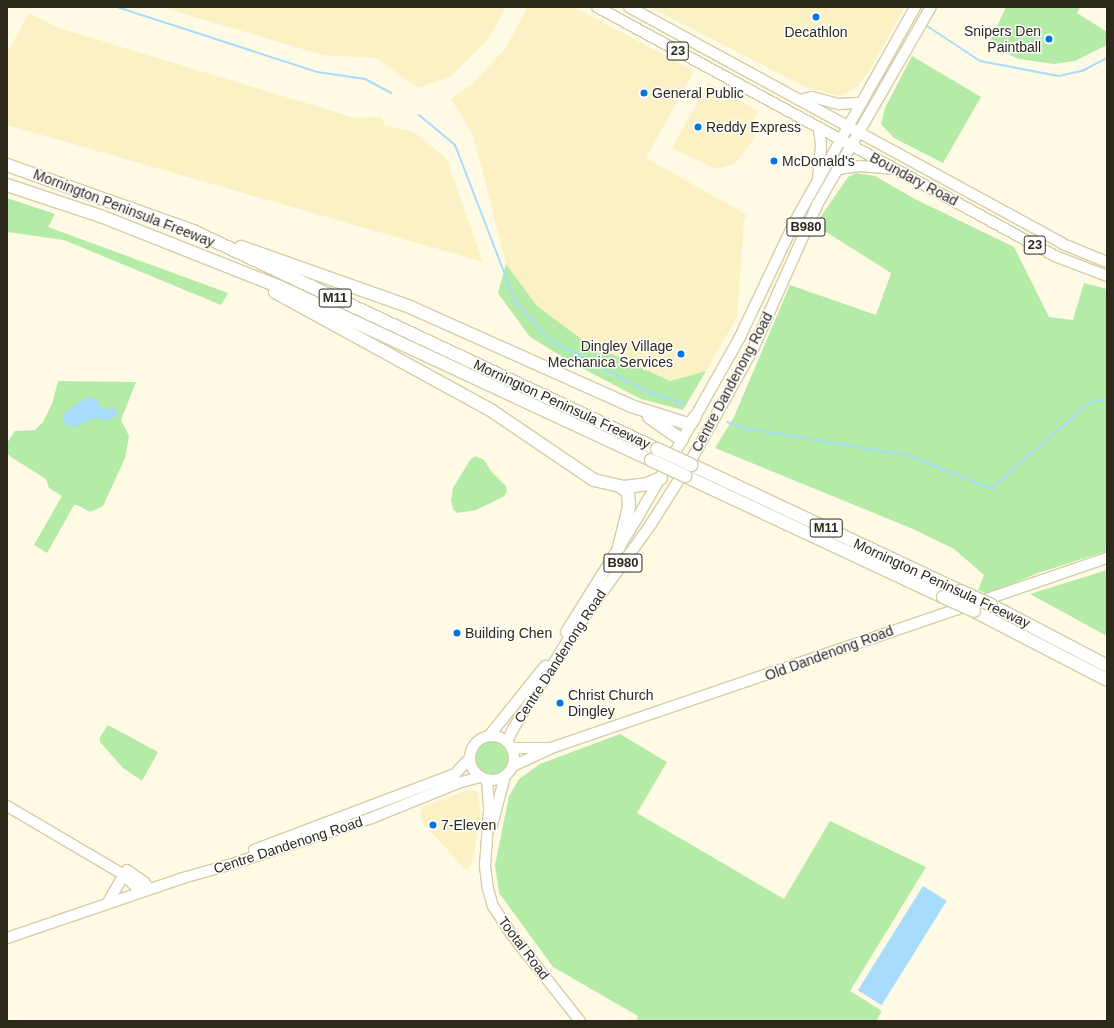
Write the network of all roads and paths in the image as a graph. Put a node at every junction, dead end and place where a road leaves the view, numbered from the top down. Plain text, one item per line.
1 (597, 7) edge
2 (629, 7) edge
3 (915, 7) edge
4 (931, 7) edge
5 (716, 55) junction
6 (727, 78) junction
7 (799, 100) junction
8 (861, 103) junction
9 (848, 127) junction
10 (819, 129) junction
11 (859, 132) junction
12 (841, 140) junction
13 (851, 146) junction
14 (829, 162) junction
15 (7, 165) edge
16 (838, 168) junction
17 (895, 169) junction
18 (818, 181) junction
19 (7, 185) edge
20 (191, 230) junction
21 (1107, 262) edge
22 (225, 265) junction
23 (1107, 276) edge
24 (631, 406) junction
25 (696, 417) junction
26 (682, 440) junction
27 (688, 468) junction
28 (661, 478) junction
29 (621, 487) junction
30 (619, 547) junction
31 (1107, 558) edge
32 (1107, 666) edge
33 (1107, 680) edge
34 (489, 736) junction
35 (510, 745) junction
36 (551, 748) junction
37 (470, 758) junction
38 (513, 766) junction
39 (505, 776) junction
40 (484, 778) junction
41 (7, 806) edge
42 (486, 844) junction
43 (86, 850) junction
44 (124, 875) junction
45 (183, 878) junction
46 (145, 891) junction
47 (107, 904) junction
48 (7, 938) edge
49 (580, 1021) edge

1 - 6 main road, Boundary Road / 23
2 - 5 main road, Boundary Road / 23
3 - 8 main road, Centre Dandenong Road
4 - 11 main road, Centre Dandenong Road
5 - 6 main road
5 - 7 main road, Boundary Road / 23
6 - 10 main road, Boundary Road / 23
7 - 8 main road
7 - 9 main road, Boundary Road / 23
8 - 9 main road, Centre Dandenong Road
9 - 11 main road, Boundary Road / 23
9 - 12 main road, Centre Dandenong Road / B980
10 - 12 main road, Boundary Road / 23
10 - 18 main road
11 - 13 main road, Centre Dandenong Road / B980
11 - 21 main road, Boundary Road / 23
12 - 13 main road, Boundary Road / 23
12 - 14 main road, Centre Dandenong Road / B980
13 - 16 main road, Centre Dandenong Road / B980
13 - 17 main road, Boundary Road / 23
14 - 16 main road
14 - 18 main road, Centre Dandenong Road / B980
15 - 20 highway, Mornington Peninsula Freeway / M11
16 - 17 main road
16 - 27 main road, Centre Dandenong Road / B980
17 - 23 main road, Boundary Road / 23
18 - 25 main road, Centre Dandenong Road / B980
19 - 22 highway, Mornington Peninsula Freeway / M11
20 - 24 highway
20 - 27 highway, Mornington Peninsula Freeway / M11, bridge
22 - 27 highway, Mornington Peninsula Freeway / M11, bridge
22 - 29 highway
24 - 25 highway
24 - 26 highway
25 - 26 main road, Centre Dandenong Road / B980
26 - 27 main road
26 - 28 main road, Centre Dandenong Road / B980
27 - 28 main road
27 - 32 highway, Mornington Peninsula Freeway / M11, bridge
27 - 33 highway, Mornington Peninsula Freeway / M11, bridge
27 - 35 main road, Centre Dandenong Road / B980
28 - 29 highway
28 - 30 main road, Centre Dandenong Road / B980
29 - 30 highway
30 - 34 main road, Centre Dandenong Road / B980
31 - 36 main road, Old Dandenong Road
34 - 35 main road
34 - 37 main road, B980
35 - 36 main road, Old Dandenong Road
35 - 38 main road, B980
36 - 38 main road, Old Dandenong Road
37 - 40 main road
37 - 45 main road, Centre Dandenong Road
38 - 39 main road
39 - 40 main road
39 - 42 main road, Tootal Road
40 - 42 main road, Tootal Road
40 - 45 main road, Centre Dandenong Road
41 - 43 main road
42 - 49 main road, Tootal Road
43 - 44 main road
43 - 46 main road
44 - 46 main road
44 - 47 main road
45 - 46 main road, Centre Dandenong Road
46 - 47 main road, Centre Dandenong Road
47 - 48 main road, Centre Dandenong Road

